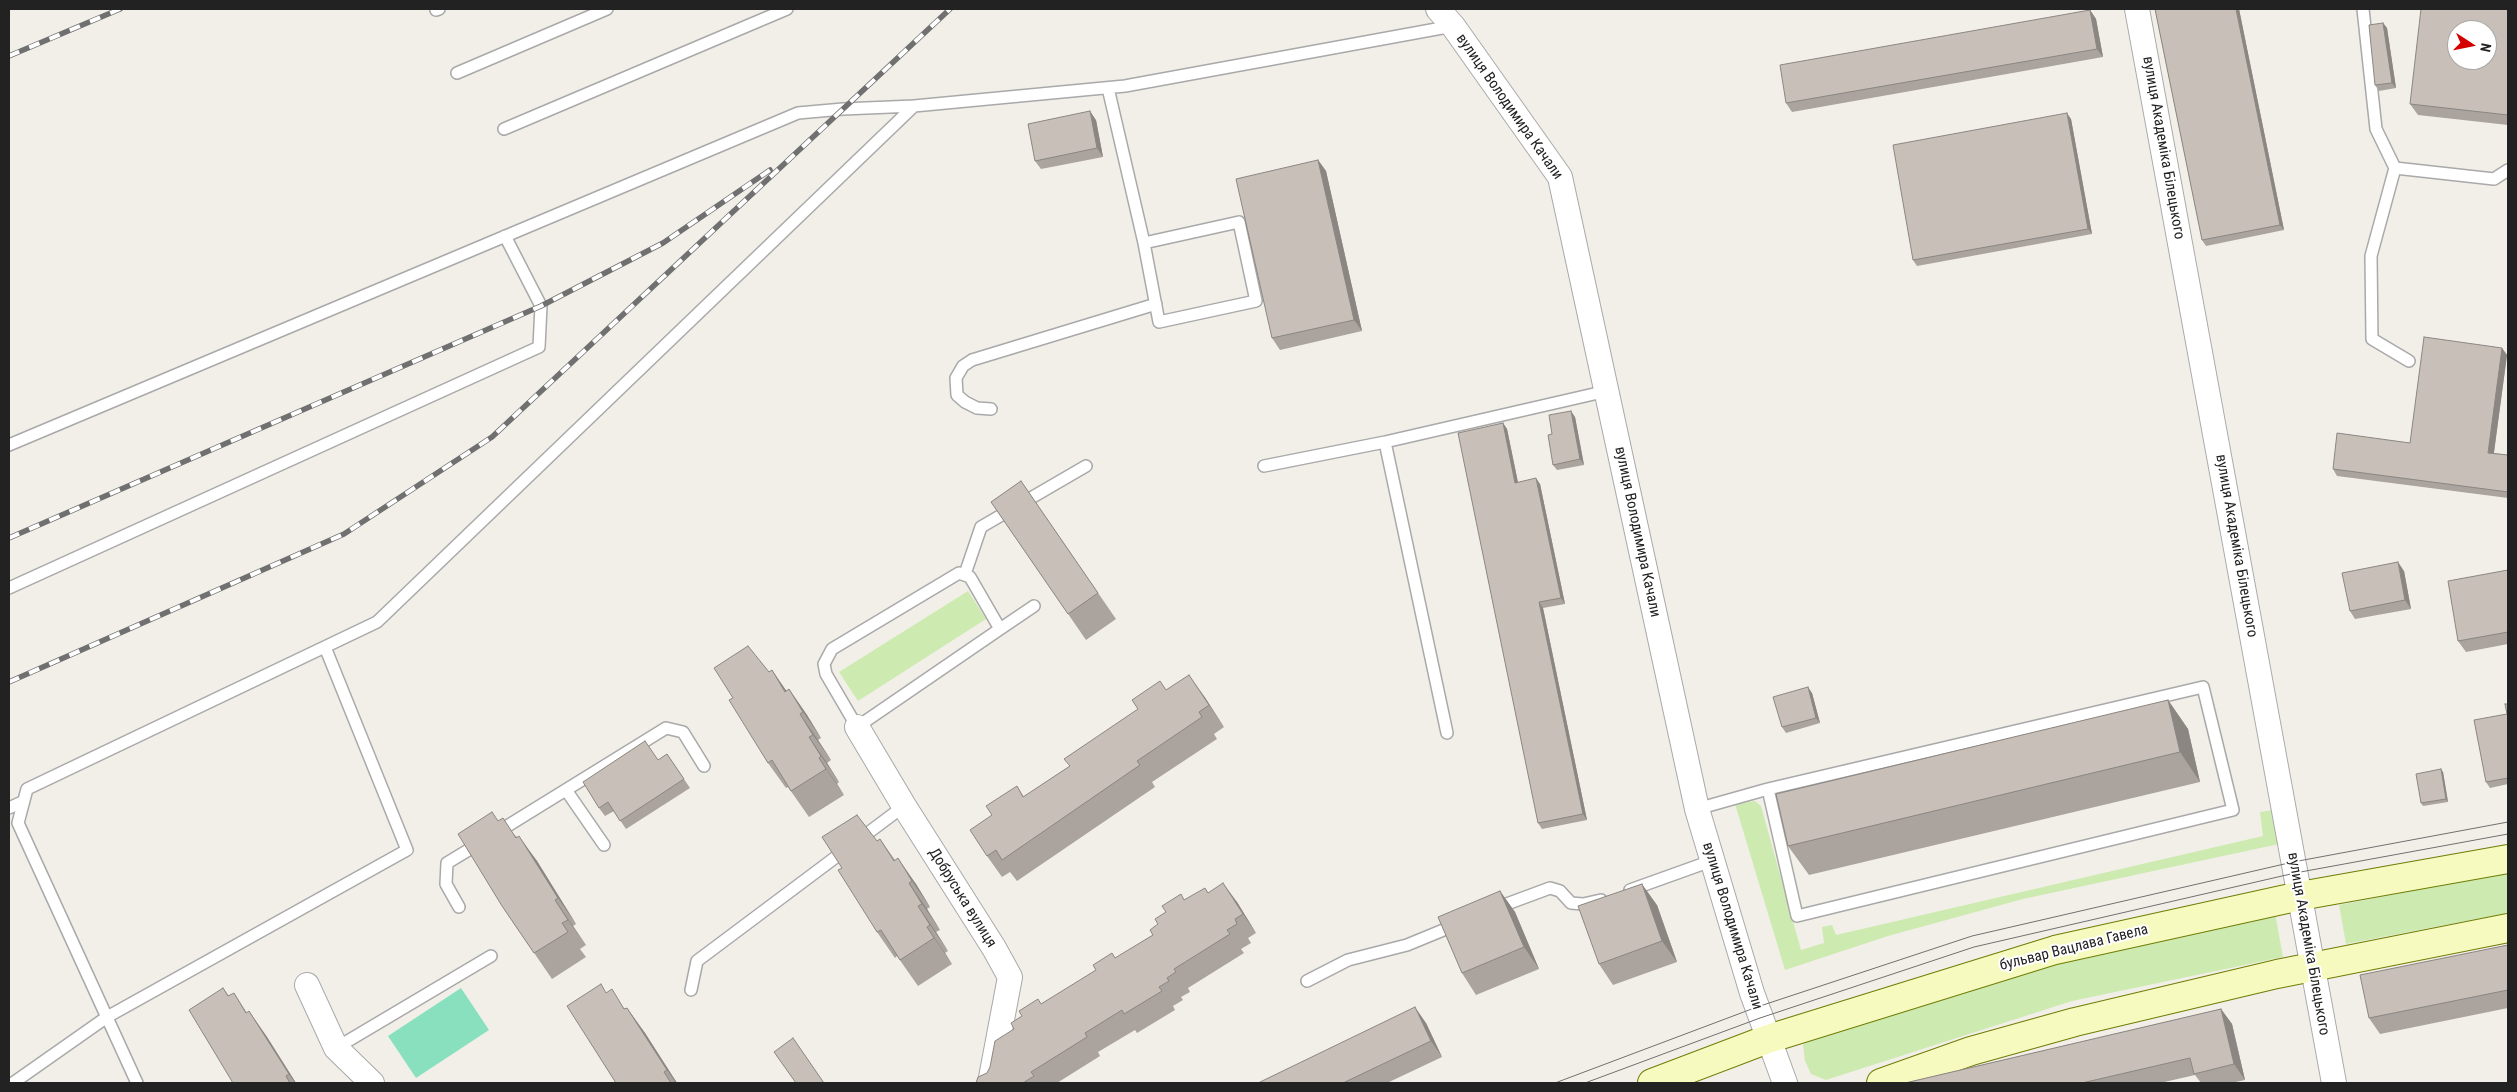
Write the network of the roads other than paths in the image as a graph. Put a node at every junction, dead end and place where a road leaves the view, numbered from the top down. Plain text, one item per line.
1 (607, 9) edge
2 (787, 9) edge
3 (2137, 9) edge
4 (2363, 9) edge
5 (1445, 18) edge
6 (457, 73) dead end
7 (1108, 88) junction
8 (914, 106) junction
9 (504, 130) dead end
10 (2395, 168) junction
11 (2508, 170) edge
12 (505, 236) junction
13 (1144, 243) junction
14 (1156, 304) junction
15 (2409, 361) dead end
16 (1607, 391) junction
17 (991, 409) dead end
18 (1385, 442) junction
19 (9, 445) edge
20 (1086, 466) dead end
21 (1264, 466) dead end
22 (965, 574) junction
23 (9, 588) edge
24 (1034, 606) edge
25 (1000, 629) junction
26 (325, 647) junction
27 (857, 727) junction
28 (1447, 733) dead end
29 (704, 766) dead end
30 (1768, 789) junction
31 (566, 790) junction
32 (24, 801) junction
33 (904, 806) junction
34 (9, 808) edge
35 (1697, 808) junction
36 (604, 845) dead end
37 (2508, 859) edge
38 (1711, 861) junction
39 (2300, 896) junction
40 (460, 907) dead end
41 (1488, 911) edge
42 (1470, 919) edge
43 (2508, 928) edge
44 (491, 956) dead end
45 (2311, 967) junction
46 (1307, 981) dead end
47 (307, 986) dead end
48 (691, 990) dead end
49 (107, 1016) junction
50 (1768, 1039) junction
51 (336, 1048) junction
52 (13, 1083) edge
53 (138, 1083) edge
54 (372, 1083) edge
55 (990, 1083) edge
56 (1652, 1083) edge
57 (1785, 1083) edge
58 (1881, 1083) edge
59 (2334, 1083) edge

1 - 6 lane
2 - 9 lane
3 - 39 street, вулиця Академіка Білецького
4 - 10 lane
5 - 7 lane
5 - 16 street, вулиця Володимира Качали
7 - 8 lane
7 - 13 lane
8 - 12 lane
8 - 26 lane
10 - 11 lane
10 - 15 lane
12 - 19 lane
12 - 23 lane
13 - 14 lane
13 - 14 lane
14 - 17 lane
16 - 18 lane
16 - 35 street, вулиця Володимира Качали
18 - 21 lane
18 - 28 lane
20 - 22 lane
22 - 25 lane
22 - 27 lane
24 - 25 lane
25 - 27 lane
26 - 32 lane
26 - 49 lane
27 - 33 street, Добруська вулиця
29 - 31 lane
30 - 30 lane
30 - 35 lane
31 - 36 lane
31 - 40 lane
32 - 34 lane
32 - 49 lane
33 - 48 lane
33 - 55 street, Добруська вулиця
35 - 38 street, вулиця Володимира Качали
37 - 39 main road, бульвар Вацлава Гавела
38 - 41 lane
38 - 50 street, вулиця Володимира Качали
39 - 45 street, вулиця Академіка Білецького
39 - 50 main road, бульвар Вацлава Гавела
42 - 46 lane
43 - 45 main road
44 - 51 lane
45 - 58 main road
45 - 59 street, вулиця Академіка Білецького
47 - 51 street
49 - 52 lane
49 - 53 lane
50 - 56 main road, бульвар Вацлава Гавела
50 - 57 street, вулиця Володимира Качали
51 - 54 street

